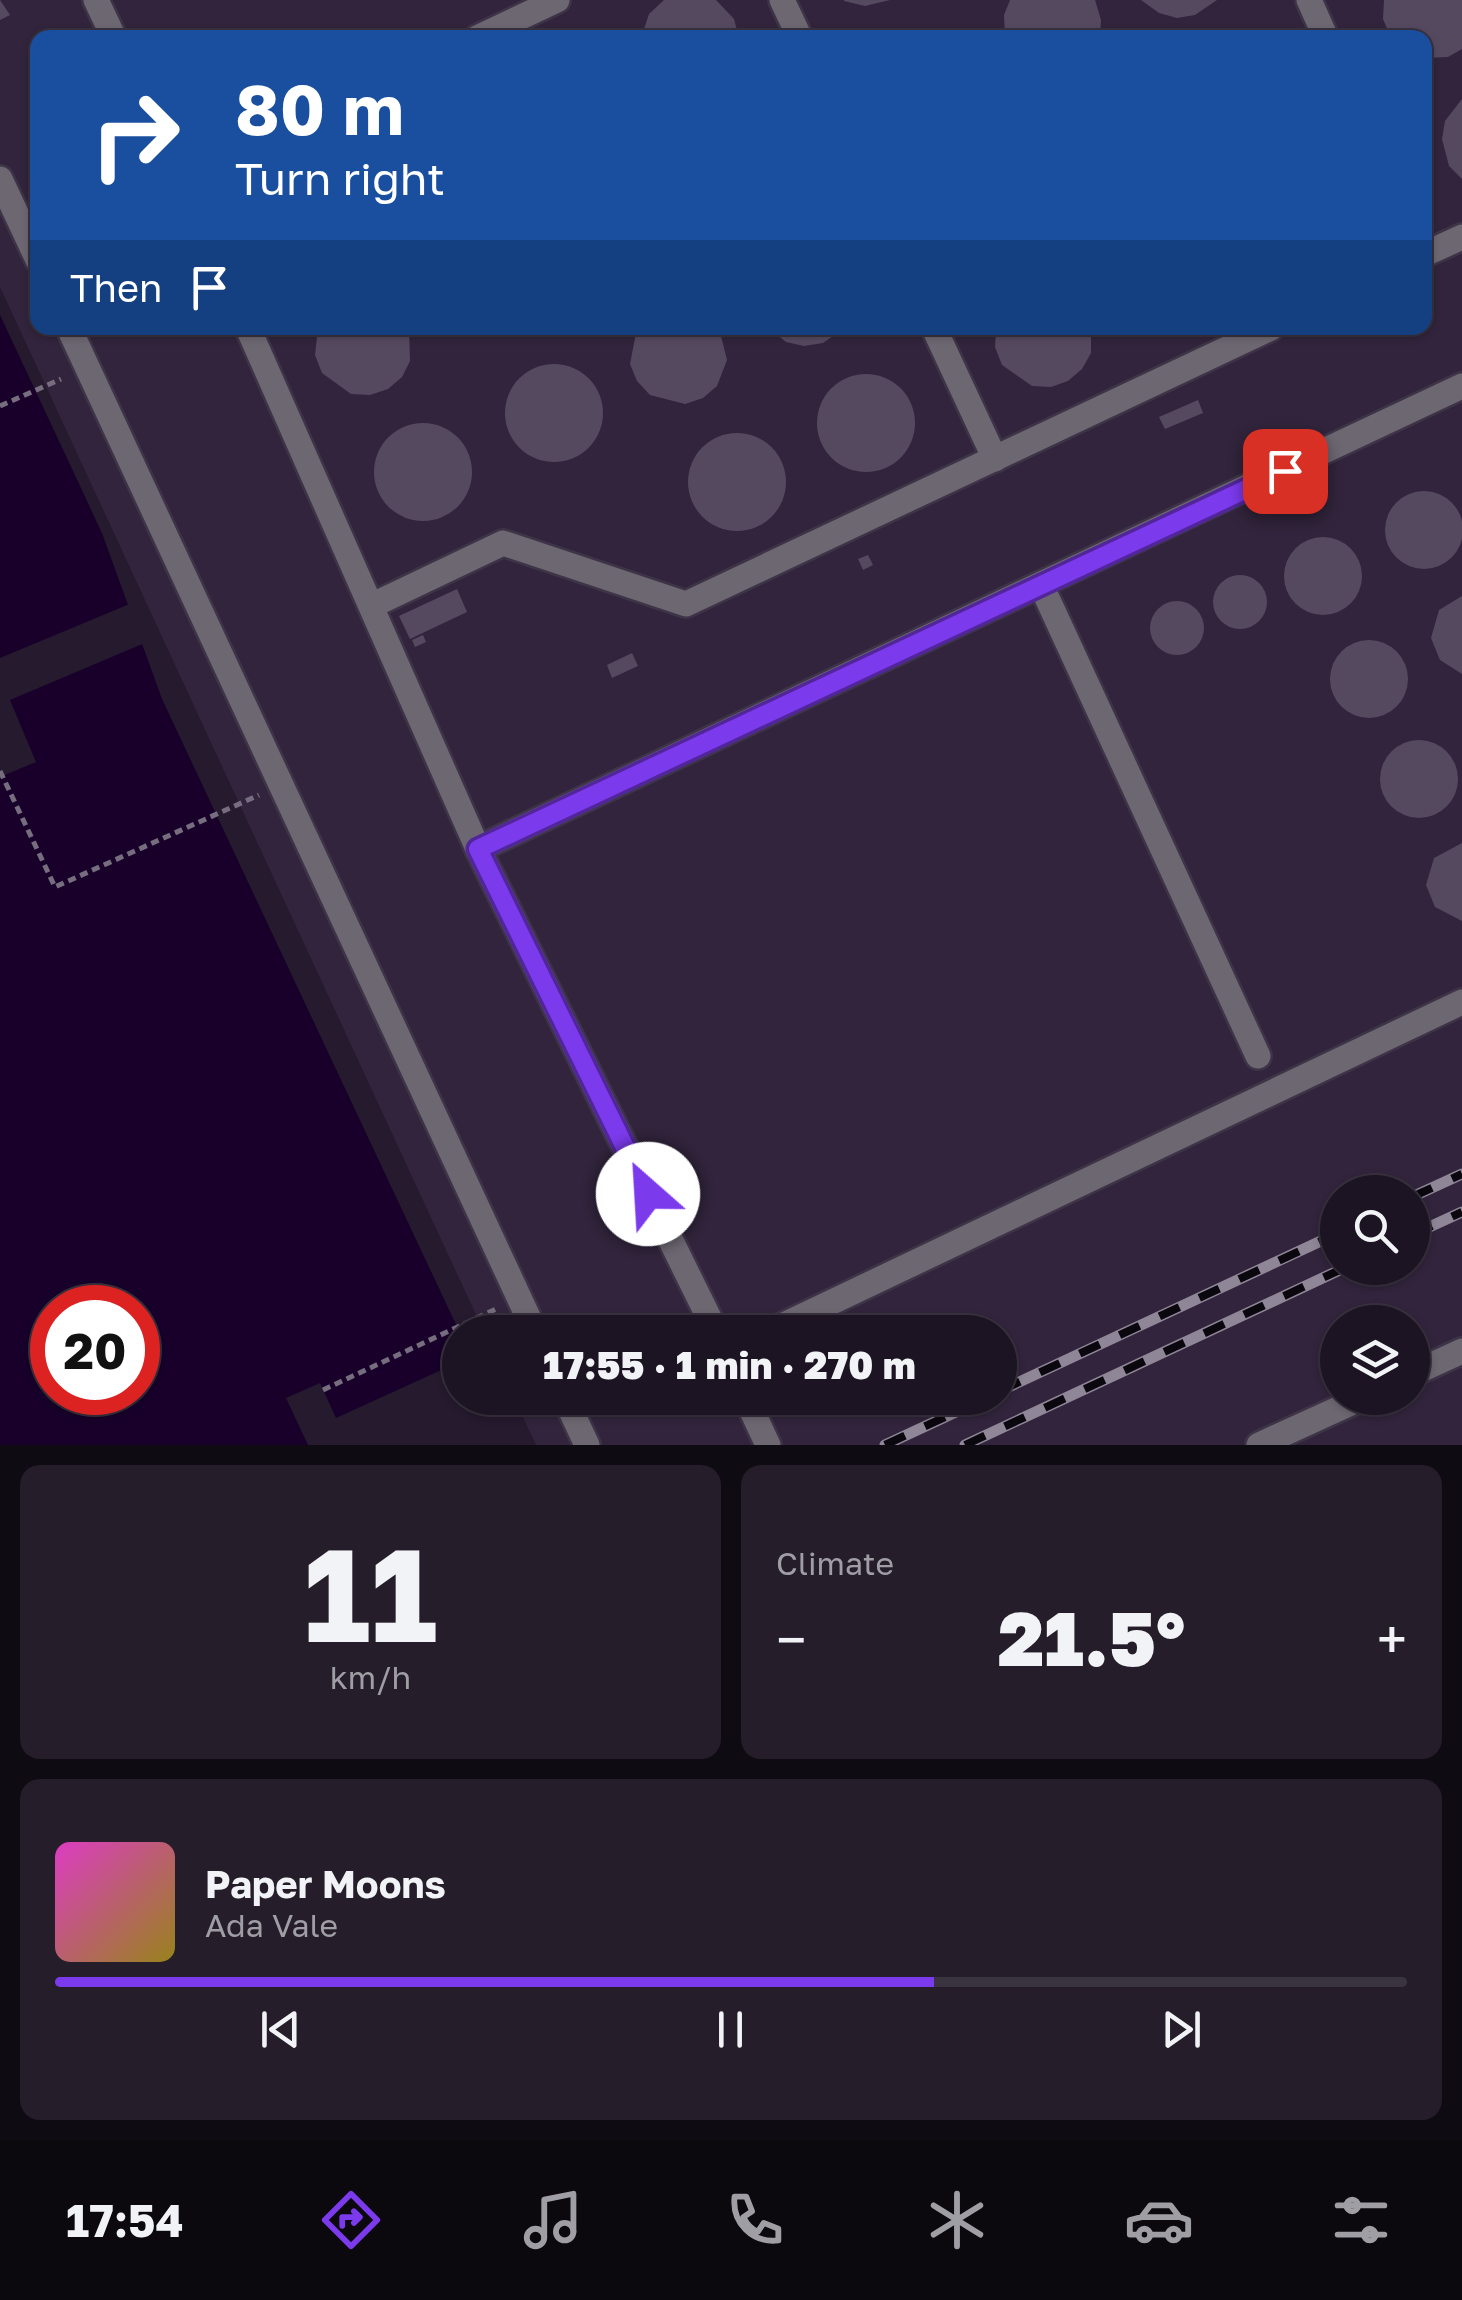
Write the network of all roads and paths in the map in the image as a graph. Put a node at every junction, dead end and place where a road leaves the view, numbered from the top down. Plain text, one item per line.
1 (96, 0) edge
2 (556, 0) edge
3 (782, 0) edge
4 (1308, 0) edge
5 (110, 30) edge
6 (494, 30) edge
7 (796, 30) edge
8 (1322, 30) edge
9 (0, 179) edge
10 (1462, 237) edge
11 (30, 243) edge
12 (1432, 250) edge
13 (72, 335) edge
14 (251, 335) edge
15 (937, 335) edge
16 (1255, 335) edge
17 (72, 373) dead end
18 (1461, 390) edge
19 (0, 406) edge
20 (995, 459) junction
21 (1042, 586) junction
22 (372, 605) junction
23 (0, 772) edge
24 (281, 785) junction
25 (478, 849) junction
26 (1462, 1002) edge
27 (1258, 1056) dead end
28 (504, 1306) dead end
29 (527, 1315) edge
30 (708, 1315) edge
31 (806, 1315) edge
32 (1462, 1351) edge
33 (1430, 1366) edge
34 (323, 1390) dead end
35 (573, 1415) edge
36 (754, 1415) edge
37 (1325, 1415) edge
38 (587, 1445) edge
39 (768, 1445) edge
40 (1259, 1445) edge

1 - 5 lane
2 - 6 lane
3 - 7 lane
4 - 8 lane
9 - 11 lane
10 - 12 lane
13 - 24 lane
14 - 22 lane
15 - 20 lane
16 - 20 lane
17 - 19 path
18 - 21 lane
20 - 22 lane
21 - 25 lane
21 - 27 lane
22 - 25 lane
23 - 24 path
24 - 29 lane
25 - 30 lane
26 - 31 lane
28 - 34 path
32 - 33 lane
35 - 38 lane
36 - 39 lane
37 - 40 lane

